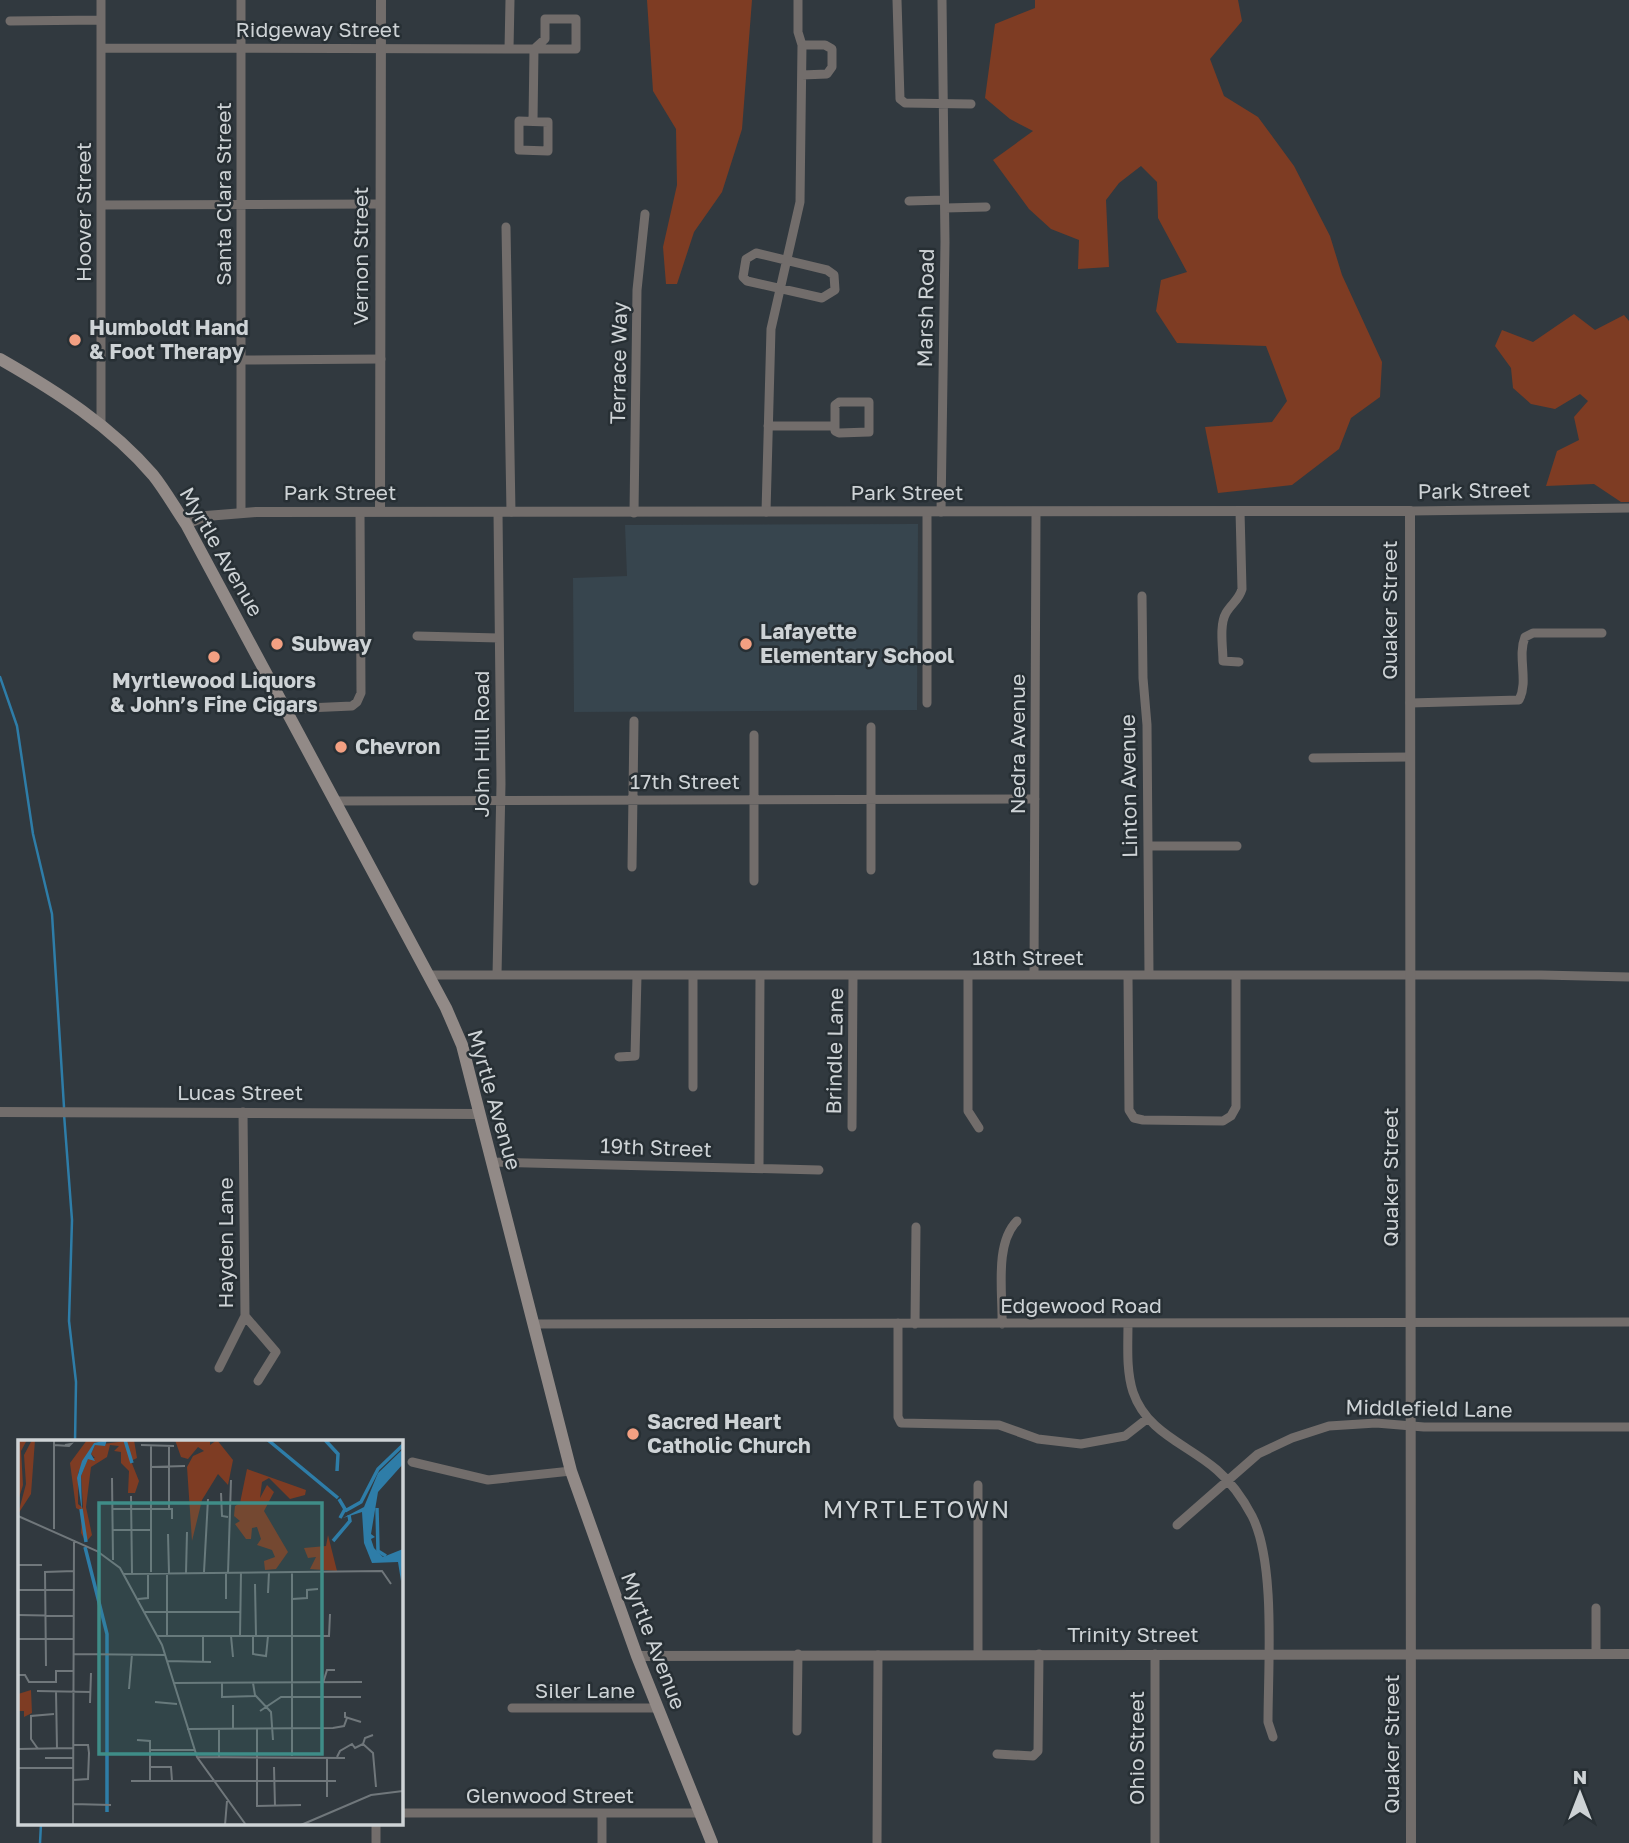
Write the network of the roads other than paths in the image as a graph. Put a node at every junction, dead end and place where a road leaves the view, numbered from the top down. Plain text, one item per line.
1 (102, 0) edge
2 (241, 0) edge
3 (381, 0) edge
4 (510, 0) edge
5 (798, 0) edge
6 (897, 0) edge
7 (942, 0) edge
8 (102, 20) junction
9 (10, 21) dead end
10 (802, 45) junction
11 (101, 48) junction
12 (241, 48) junction
13 (380, 48) junction
14 (509, 49) junction
15 (534, 49) junction
16 (802, 75) junction
17 (942, 104) junction
18 (971, 104) dead end
19 (533, 121) junction
20 (909, 201) dead end
21 (380, 204) junction
22 (944, 204) junction
23 (102, 205) junction
24 (241, 205) junction
25 (986, 207) dead end
26 (645, 214) dead end
27 (506, 227) dead end
28 (787, 259) junction
29 (780, 288) junction
30 (0, 359) edge
31 (381, 359) junction
32 (241, 360) junction
33 (102, 424) junction
34 (768, 426) junction
35 (834, 426) junction
36 (1629, 508) edge
37 (1240, 511) junction
38 (1410, 511) junction
39 (360, 512) junction
40 (380, 512) junction
41 (498, 512) junction
42 (512, 512) junction
43 (766, 512) junction
44 (927, 512) junction
45 (941, 512) junction
46 (1036, 512) junction
47 (240, 513) junction
48 (634, 513) junction
49 (186, 524) junction
50 (1142, 596) dead end
51 (1602, 633) dead end
52 (417, 636) dead end
53 (499, 638) junction
54 (1239, 662) dead end
55 (926, 703) dead end
56 (1410, 703) junction
57 (285, 709) junction
58 (634, 721) dead end
59 (871, 727) dead end
60 (754, 735) dead end
61 (1410, 757) junction
62 (1313, 758) dead end
63 (754, 799) junction
64 (870, 799) junction
65 (1035, 799) junction
66 (500, 800) junction
67 (633, 800) junction
68 (335, 801) junction
69 (1149, 846) junction
70 (1237, 846) dead end
71 (632, 867) dead end
72 (871, 870) dead end
73 (754, 881) dead end
74 (428, 975) junction
75 (498, 975) junction
76 (968, 975) junction
77 (1034, 975) junction
78 (1128, 975) junction
79 (1149, 975) junction
80 (1236, 975) junction
81 (1410, 975) junction
82 (637, 976) junction
83 (693, 976) junction
84 (760, 976) junction
85 (853, 976) junction
86 (1629, 977) edge
87 (619, 1057) dead end
88 (693, 1087) dead end
89 (0, 1112) edge
90 (243, 1112) junction
91 (480, 1114) junction
92 (852, 1127) dead end
93 (979, 1128) dead end
94 (492, 1162) junction
95 (759, 1168) junction
96 (819, 1170) dead end
97 (1017, 1221) dead end
98 (916, 1227) dead end
99 (245, 1316) junction
100 (1629, 1322) edge
101 (898, 1323) junction
102 (1128, 1323) junction
103 (1410, 1323) junction
104 (533, 1324) junction
105 (915, 1324) junction
106 (1002, 1324) junction
107 (219, 1368) dead end
108 (258, 1381) dead end
109 (1148, 1418) junction
110 (1411, 1426) junction
111 (1629, 1427) edge
112 (412, 1462) dead end
113 (571, 1471) junction
114 (1227, 1480) junction
115 (978, 1485) dead end
116 (1177, 1525) dead end
117 (1596, 1608) dead end
118 (1267, 1653) junction
119 (1411, 1653) junction
120 (798, 1654) junction
121 (1039, 1654) junction
122 (1155, 1654) junction
123 (1595, 1654) junction
124 (1629, 1654) edge
125 (878, 1655) junction
126 (978, 1655) junction
127 (637, 1656) junction
128 (512, 1708) dead end
129 (658, 1708) junction
130 (797, 1731) dead end
131 (1273, 1737) dead end
132 (997, 1754) dead end
133 (402, 1813) edge
134 (699, 1813) junction
135 (602, 1814) junction
136 (601, 1843) edge
137 (712, 1843) edge
138 (877, 1843) edge
139 (1155, 1843) edge
140 (1411, 1843) edge

1 - 8 street, Hoover Street
2 - 12 street, Santa Clara Street
3 - 13 street, Vernon Street
4 - 14 street
5 - 10 street
6 - 17 street
7 - 17 street, Marsh Road
8 - 9 street
8 - 11 street, Hoover Street
10 - 16 street
10 - 16 street
11 - 12 street, Ridgeway Street
11 - 23 street, Hoover Street
12 - 13 street, Ridgeway Street
12 - 24 street, Santa Clara Street
13 - 14 street, Ridgeway Street
13 - 21 street, Vernon Street
14 - 15 street, Ridgeway Street
15 - 15 street
15 - 19 street
16 - 28 street
17 - 18 street
17 - 22 street, Marsh Road
19 - 19 street
20 - 22 street
21 - 24 street
21 - 31 street, Vernon Street
22 - 25 street
22 - 45 street, Marsh Road
23 - 24 street
23 - 33 street, Hoover Street
24 - 32 street, Santa Clara Street
26 - 48 street, Terrace Way
27 - 42 street
28 - 29 street
28 - 29 street
28 - 29 street
29 - 34 street
30 - 33 main road, Myrtle Avenue
31 - 32 street
31 - 40 street, Vernon Street
32 - 47 street, Santa Clara Street
33 - 49 main road, Myrtle Avenue
34 - 35 street
34 - 43 street
35 - 35 street
36 - 38 street, Park Street
37 - 38 street, Park Street
37 - 46 street, Park Street
37 - 54 street
38 - 56 street, Quaker Street
39 - 40 street, Park Street
39 - 47 street, Park Street
39 - 57 street
40 - 41 street, Park Street
41 - 42 street, Park Street
41 - 53 street, John Hill Road
42 - 48 street, Park Street
43 - 44 street, Park Street
43 - 48 street, Park Street
44 - 45 street, Park Street
44 - 55 street
45 - 46 street, Park Street
46 - 65 street, Nedra Avenue
47 - 49 street, Park Street
49 - 57 main road, Myrtle Avenue
50 - 69 street, Linton Avenue
51 - 56 street
52 - 53 street
53 - 66 street, John Hill Road
56 - 61 street, Quaker Street
57 - 68 main road, Myrtle Avenue
58 - 67 street
59 - 64 street
60 - 63 street
61 - 62 street
61 - 81 street, Quaker Street
63 - 64 street, 17th Street
63 - 67 street, 17th Street
63 - 73 street
64 - 65 street, 17th Street
64 - 72 street
65 - 77 street, Nedra Avenue
66 - 67 street, 17th Street
66 - 68 street, 17th Street
66 - 75 street, John Hill Road
67 - 71 street
68 - 74 main road, Myrtle Avenue
69 - 70 street
69 - 79 street, Linton Avenue
74 - 75 street, 18th Street
74 - 91 main road, Myrtle Avenue
75 - 82 street, 18th Street
76 - 77 street, 18th Street
76 - 85 street, 18th Street
76 - 93 street
77 - 78 street, 18th Street
78 - 79 street, 18th Street
78 - 80 street
79 - 80 street, 18th Street
80 - 81 street, 18th Street
81 - 86 street, 18th Street
81 - 103 street, Quaker Street
82 - 83 street, 18th Street
82 - 87 street
83 - 84 street, 18th Street
83 - 88 street
84 - 85 street, 18th Street
84 - 95 street
85 - 92 street, Brindle Lane
89 - 90 street, Lucas Street
90 - 91 street, Lucas Street
90 - 99 street, Hayden Lane
91 - 94 main road, Myrtle Avenue
94 - 95 street, 19th Street
94 - 104 main road, Myrtle Avenue
95 - 96 street, 19th Street
97 - 106 street
98 - 105 street
99 - 107 street, Hayden Lane
99 - 108 street
100 - 103 street, Edgewood Road
101 - 104 street, Edgewood Road
101 - 105 street, Edgewood Road
101 - 109 street
102 - 103 street, Edgewood Road
102 - 106 street, Edgewood Road
102 - 109 street
103 - 110 street, Quaker Street
104 - 113 main road, Myrtle Avenue
105 - 106 street, Edgewood Road
109 - 114 street
110 - 111 street, Middlefield Lane
110 - 114 street, Middlefield Lane
110 - 119 street, Quaker Street
112 - 113 street
113 - 127 main road, Myrtle Avenue
114 - 116 street, Middlefield Lane
114 - 118 street
115 - 126 street
117 - 123 street
118 - 119 street, Trinity Street
118 - 122 street, Trinity Street
118 - 131 street
119 - 123 street, Trinity Street
119 - 140 street, Quaker Street
120 - 125 street, Trinity Street
120 - 127 street, Trinity Street
120 - 130 street
121 - 122 street, Trinity Street
121 - 126 street, Trinity Street
121 - 132 street
122 - 139 street, Ohio Street
123 - 124 street, Trinity Street
125 - 126 street, Trinity Street
125 - 138 street
127 - 129 main road, Myrtle Avenue
128 - 129 street, Siler Lane
129 - 134 main road, Myrtle Avenue
133 - 135 street, Glenwood Street
134 - 135 street, Glenwood Street
134 - 137 main road, Myrtle Avenue
135 - 136 street

